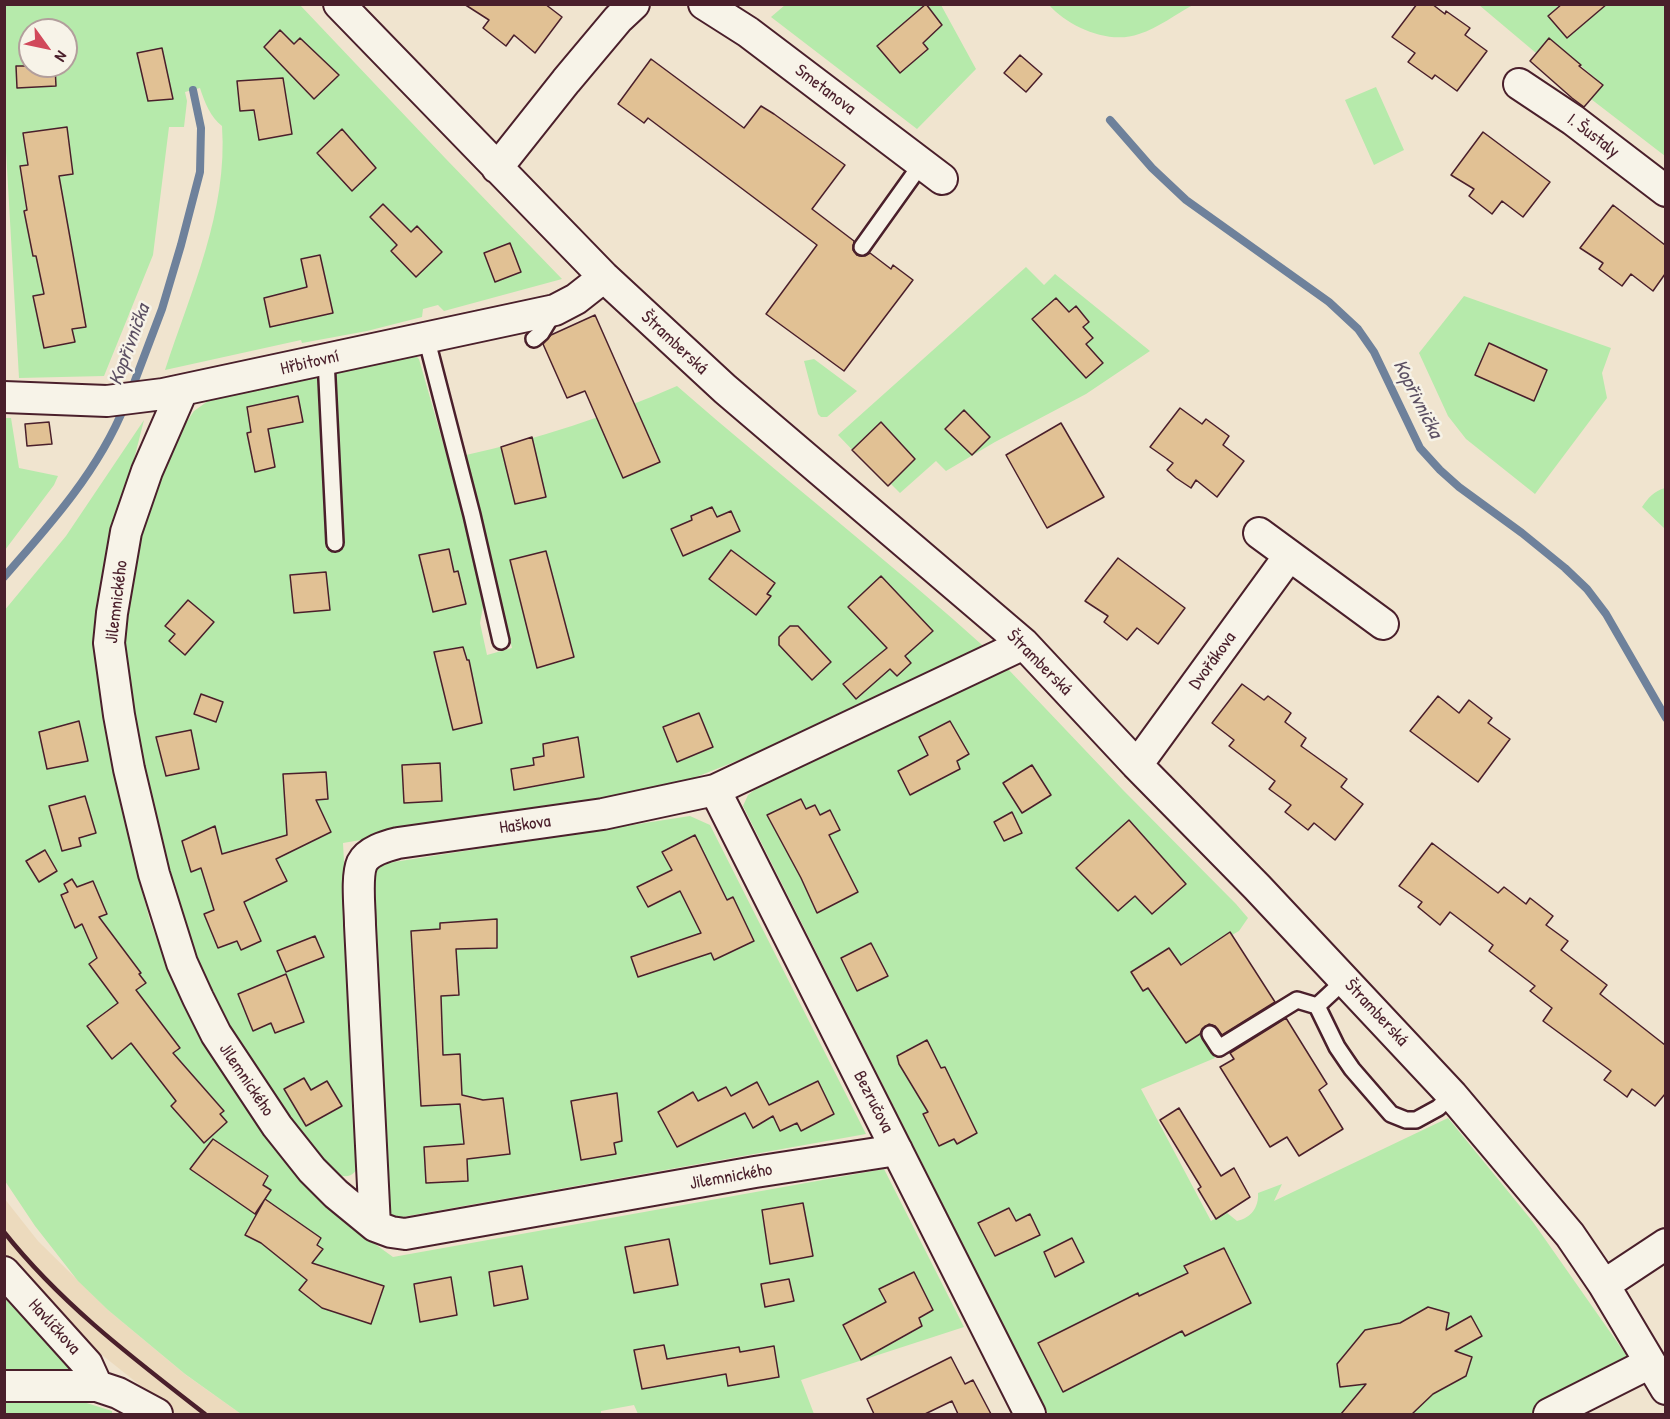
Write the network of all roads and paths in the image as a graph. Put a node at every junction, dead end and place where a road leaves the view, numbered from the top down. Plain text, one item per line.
1 (339, 4) edge
2 (634, 4) edge
3 (704, 4) edge
4 (1519, 84) dead end
5 (497, 168) junction
6 (932, 171) joint
7 (1665, 191) edge
8 (862, 248) dead end
9 (604, 277) junction
10 (555, 310) junction
11 (426, 337) junction
12 (534, 339) dead end
13 (326, 359) junction
14 (182, 391) junction
15 (4, 397) edge
16 (1259, 533) dead end
17 (335, 543) dead end
18 (1289, 556) junction
19 (1383, 624) dead end
20 (501, 641) dead end
21 (1024, 644) junction
22 (1137, 765) junction
23 (715, 790) junction
24 (1346, 980) junction
25 (1317, 1006) junction
26 (1210, 1034) dead end
27 (1452, 1095) junction
28 (897, 1150) junction
29 (375, 1226) junction
30 (1665, 1244) edge
31 (4, 1272) edge
32 (1604, 1285) junction
33 (1650, 1363) junction
34 (4, 1386) edge
35 (97, 1386) junction
36 (1665, 1389) edge
37 (157, 1414) edge
38 (1030, 1414) edge
39 (1549, 1414) edge

1 - 5 street, Štramberská
2 - 5 street
3 - 6 street, Smetanova
4 - 7 street, I. Šustaly
5 - 9 street, Štramberská
6 - 8 lane
9 - 10 street, Hřbitovní
9 - 21 street, Štramberská
10 - 11 street, Hřbitovní
10 - 12 lane
11 - 13 street, Hřbitovní
11 - 20 lane
13 - 14 street, Hřbitovní
13 - 17 lane
14 - 15 street, Hřbitovní
14 - 29 street, Jilemnického
16 - 18 street
18 - 19 street
18 - 22 street, Dvořákova
21 - 22 street, Štramberská
21 - 23 street, Haškova
22 - 24 street, Štramberská
23 - 28 street, Bezručova
23 - 29 street, Haškova
24 - 25 lane
24 - 27 street, Štramberská
25 - 26 lane
25 - 27 lane
27 - 32 street, Štramberská
28 - 29 street, Jilemnického
28 - 38 street, Bezručova
30 - 32 street
31 - 35 street, Havlíčkova
32 - 33 street, Štramberská
33 - 36 street, Štramberská
33 - 39 street
34 - 35 street, Havlíčkova
35 - 37 street, Havlíčkova

